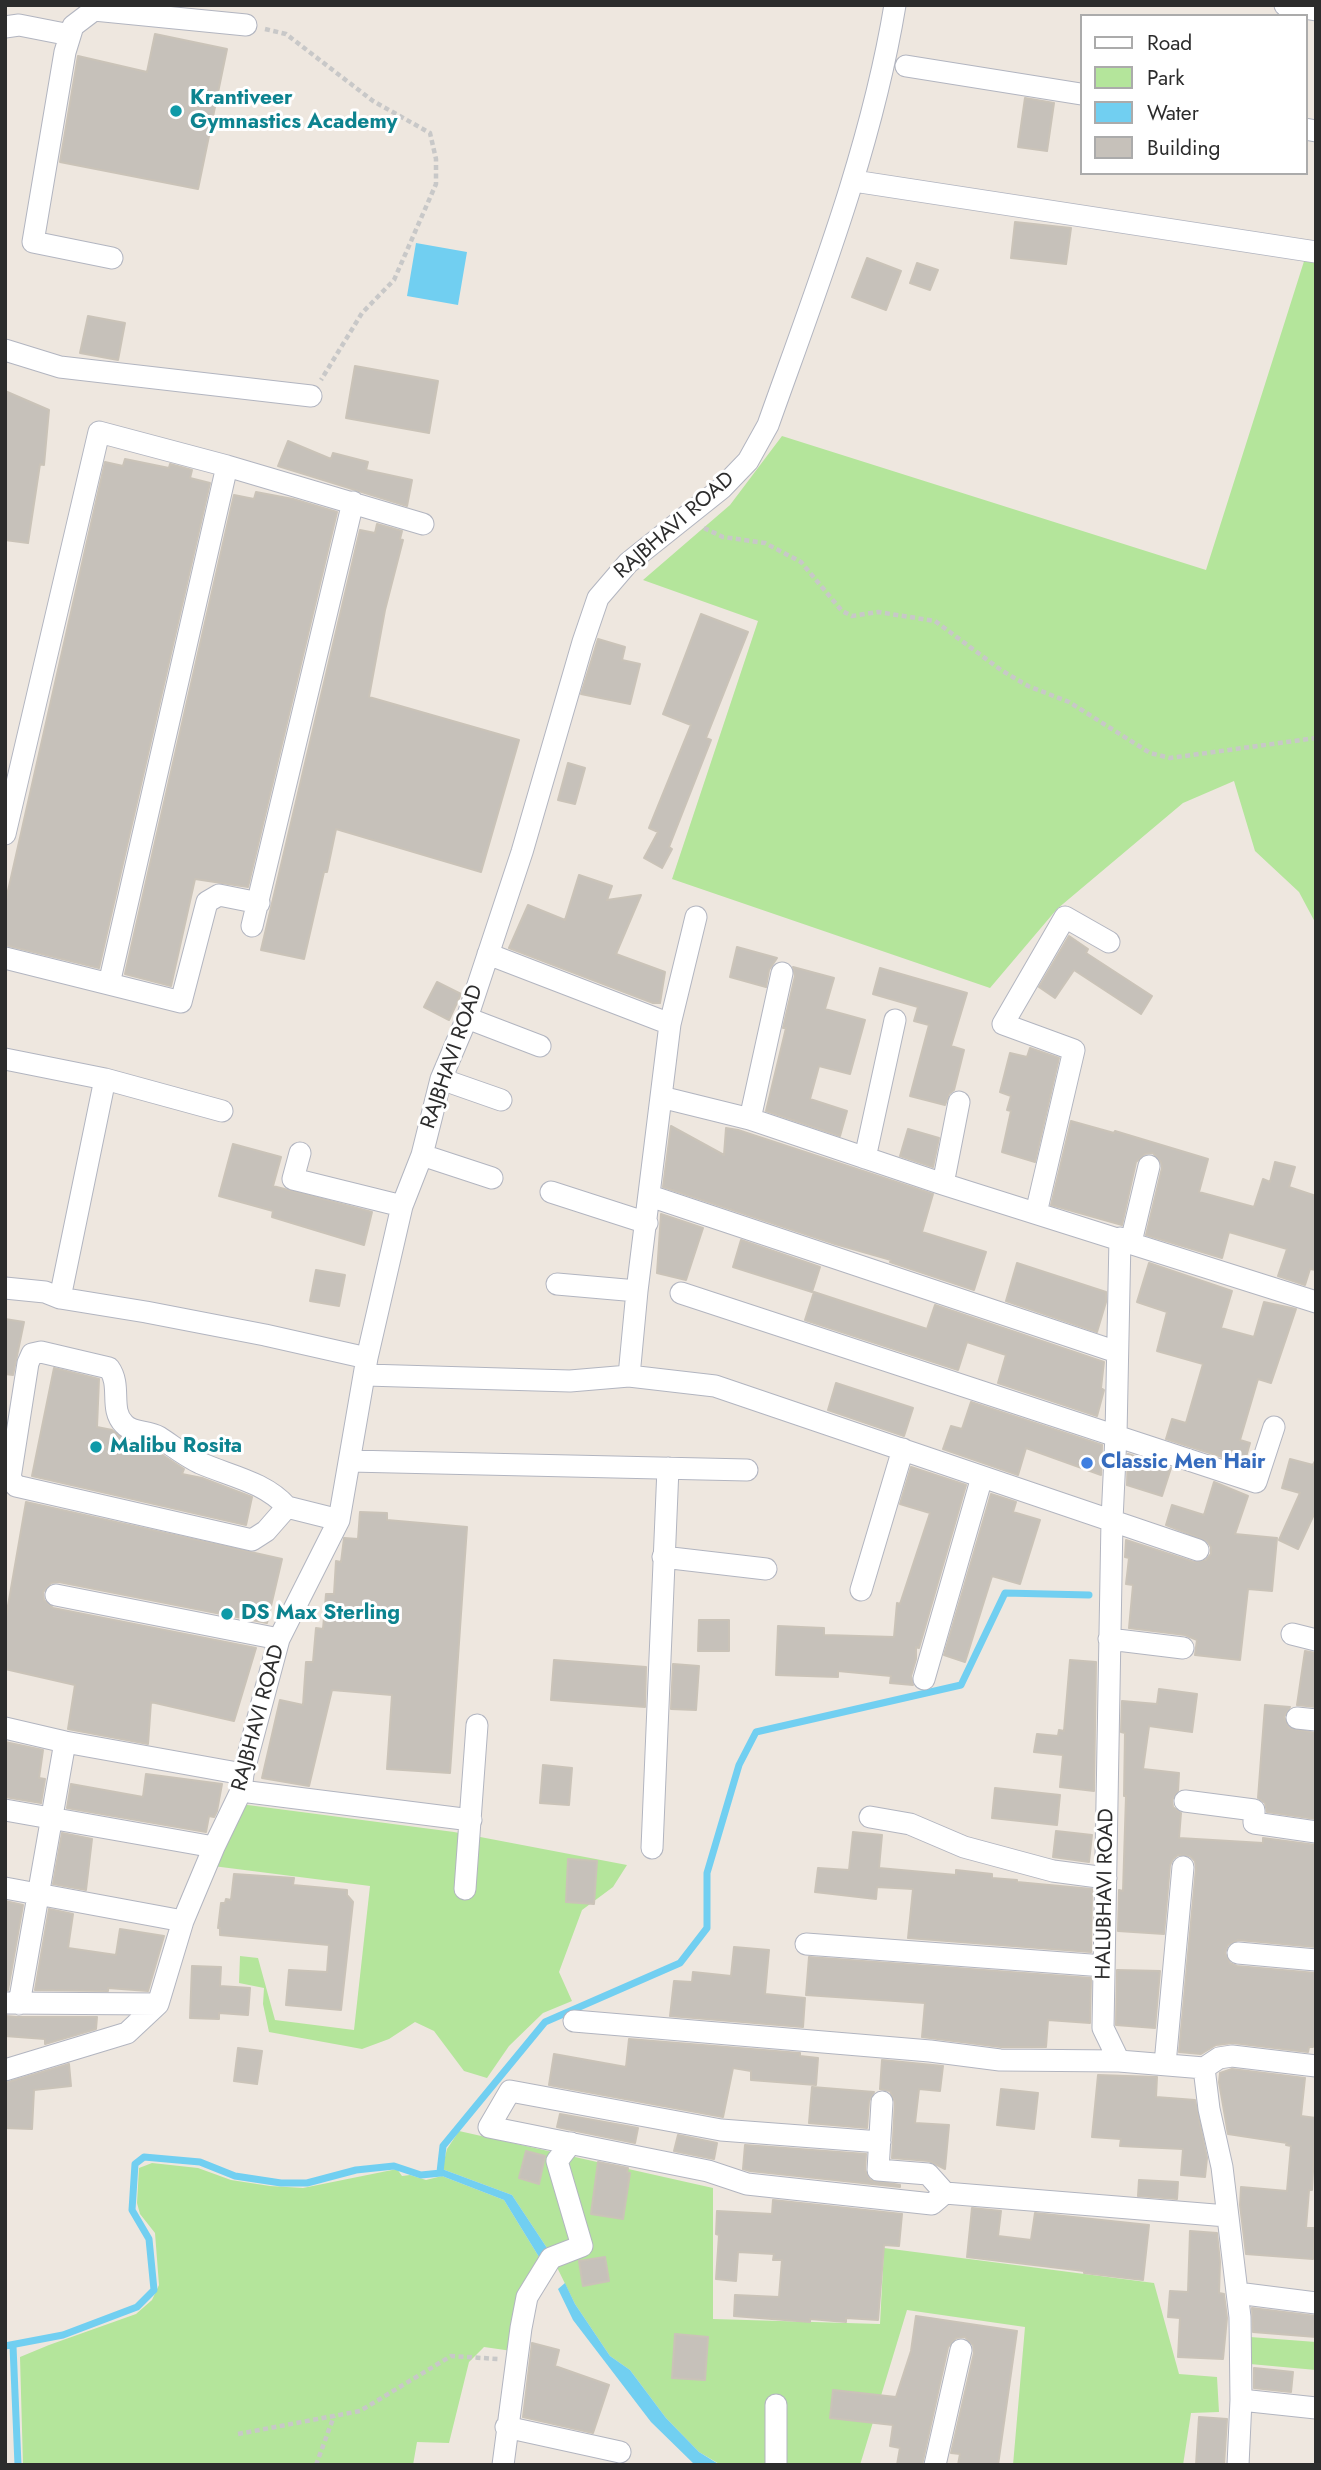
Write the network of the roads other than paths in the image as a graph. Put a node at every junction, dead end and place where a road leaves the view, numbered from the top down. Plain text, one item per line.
1 (895, 5) edge
2 (1285, 5) edge
3 (1316, 10) edge
4 (246, 25) road end
5 (5, 27) edge
6 (71, 35) junction
7 (906, 66) dead end
8 (1080, 94) edge
9 (854, 181) junction
10 (1316, 252) edge
11 (112, 258) dead end
12 (5, 350) edge
13 (311, 396) road end
14 (226, 466) junction
15 (353, 502) junction
16 (423, 524) dead end
17 (5, 834) edge
18 (259, 903) junction
19 (696, 918) dead end
20 (252, 926) dead end
21 (1109, 942) dead end
22 (488, 954) junction
23 (5, 958) edge
24 (782, 974) dead end
25 (109, 984) junction
26 (467, 1018) junction
27 (895, 1020) dead end
28 (670, 1024) junction
29 (540, 1046) dead end
30 (5, 1059) edge
31 (105, 1079) junction
32 (441, 1079) junction
33 (661, 1097) junction
34 (501, 1100) dead end
35 (959, 1102) dead end
36 (222, 1111) dead end
37 (750, 1119) junction
38 (300, 1153) dead end
39 (422, 1155) junction
40 (865, 1158) junction
41 (1150, 1166) dead end
42 (492, 1178) dead end
43 (943, 1184) junction
44 (551, 1192) dead end
45 (650, 1196) junction
46 (402, 1206) junction
47 (1036, 1213) junction
48 (647, 1223) junction
49 (1126, 1240) junction
50 (557, 1284) dead end
51 (5, 1288) edge
52 (637, 1291) junction
53 (681, 1293) dead end
54 (60, 1298) junction
55 (1316, 1302) edge
56 (1117, 1352) junction
57 (366, 1367) junction
58 (629, 1376) junction
59 (1274, 1427) dead end
60 (1116, 1435) junction
61 (903, 1449) junction
62 (350, 1461) junction
63 (668, 1468) junction
64 (747, 1470) dead end
65 (982, 1477) junction
66 (287, 1507) junction
67 (339, 1520) junction
68 (1112, 1520) junction
69 (1198, 1550) dead end
70 (663, 1557) junction
71 (766, 1569) dead end
72 (862, 1590) dead end
73 (56, 1595) dead end
74 (1292, 1634) dead end
75 (279, 1639) junction
76 (1110, 1639) junction
77 (1316, 1640) edge
78 (1183, 1648) dead end
79 (924, 1679) dead end
80 (477, 1725) dead end
81 (5, 1728) edge
82 (65, 1742) junction
83 (242, 1782) junction
84 (1185, 1801) dead end
85 (5, 1810) edge
86 (870, 1817) dead end
87 (51, 1818) junction
88 (471, 1820) junction
89 (1316, 1832) edge
90 (214, 1847) junction
91 (652, 1848) dead end
92 (1183, 1867) dead end
93 (1106, 1878) junction
94 (5, 1888) edge
95 (465, 1889) dead end
96 (39, 1894) junction
97 (183, 1921) junction
98 (806, 1944) dead end
99 (1238, 1953) dead end
100 (1316, 1960) edge
101 (1104, 1966) junction
102 (12, 2003) edge
103 (158, 2004) junction
104 (574, 2021) dead end
105 (1119, 2061) junction
106 (1165, 2064) junction
107 (1316, 2066) edge
108 (1204, 2068) junction
109 (5, 2070) edge
110 (883, 2102) dead end
111 (880, 2142) junction
112 (571, 2143) junction
113 (945, 2193) junction
114 (1227, 2216) junction
115 (1237, 2293) junction
116 (1316, 2303) edge
117 (961, 2350) dead end
118 (1241, 2400) junction
119 (776, 2405) dead end
120 (1316, 2408) edge
121 (506, 2427) junction
122 (620, 2452) dead end
123 (503, 2465) edge
124 (776, 2465) edge
125 (935, 2465) edge
126 (1238, 2465) edge

1 - 9 street, RAJBHAVI ROAD
2 - 3 street
4 - 6 street
5 - 6 street
6 - 11 street
7 - 8 street
9 - 10 street
9 - 22 street, RAJBHAVI ROAD
12 - 13 street
14 - 15 street
14 - 17 street
14 - 25 street
15 - 16 street
15 - 18 street
18 - 20 street
18 - 25 street
19 - 28 street
21 - 47 street
22 - 26 street, RAJBHAVI ROAD
22 - 28 street
23 - 25 street
24 - 37 street
26 - 29 street
26 - 32 street, RAJBHAVI ROAD
27 - 40 street
28 - 33 street
30 - 31 street
31 - 36 street
31 - 54 street
32 - 34 street
32 - 39 street, RAJBHAVI ROAD
33 - 37 street
33 - 45 street
35 - 43 street
37 - 40 street
38 - 46 street
39 - 42 street
39 - 46 street, RAJBHAVI ROAD
40 - 43 street
41 - 49 street, HALUBHAVI ROAD
43 - 47 street
44 - 48 street
45 - 48 street
45 - 56 street
46 - 57 street, RAJBHAVI ROAD
47 - 49 street
48 - 52 street
49 - 55 street
49 - 56 street, HALUBHAVI ROAD
50 - 52 street
51 - 54 street
52 - 58 street
53 - 60 street
54 - 57 street
56 - 60 street, HALUBHAVI ROAD
57 - 58 street
57 - 62 street, RAJBHAVI ROAD
58 - 61 street
59 - 60 street
60 - 68 street, HALUBHAVI ROAD
61 - 65 street
61 - 72 street
62 - 63 street
62 - 67 street, RAJBHAVI ROAD
63 - 64 street
63 - 70 street
65 - 68 street
65 - 79 street
66 - 66 street
66 - 67 street
67 - 75 street, RAJBHAVI ROAD
68 - 69 street
68 - 76 street, HALUBHAVI ROAD
70 - 71 street
70 - 91 street
73 - 75 street
74 - 77 street
75 - 83 street, RAJBHAVI ROAD
76 - 78 street
76 - 93 street, HALUBHAVI ROAD
80 - 88 street
81 - 82 street
82 - 83 street
82 - 87 street
83 - 88 street
83 - 90 street, RAJBHAVI ROAD
84 - 89 street
85 - 87 street
86 - 93 street
87 - 90 street
87 - 96 street
88 - 95 street
90 - 97 street, RAJBHAVI ROAD
92 - 106 street
93 - 101 street, HALUBHAVI ROAD
94 - 96 street
96 - 97 street
96 - 102 street
97 - 103 street, RAJBHAVI ROAD
98 - 101 street
99 - 100 street
101 - 105 street, HALUBHAVI ROAD
102 - 103 street
103 - 109 street
104 - 105 street
105 - 106 street
106 - 108 street
107 - 108 street
108 - 114 street
110 - 111 street
111 - 112 street
111 - 113 street
112 - 113 street
112 - 121 street
113 - 114 street
114 - 115 street
115 - 116 street
115 - 118 street
117 - 125 street
118 - 120 street
118 - 126 street
119 - 124 street
121 - 122 street
121 - 123 street

